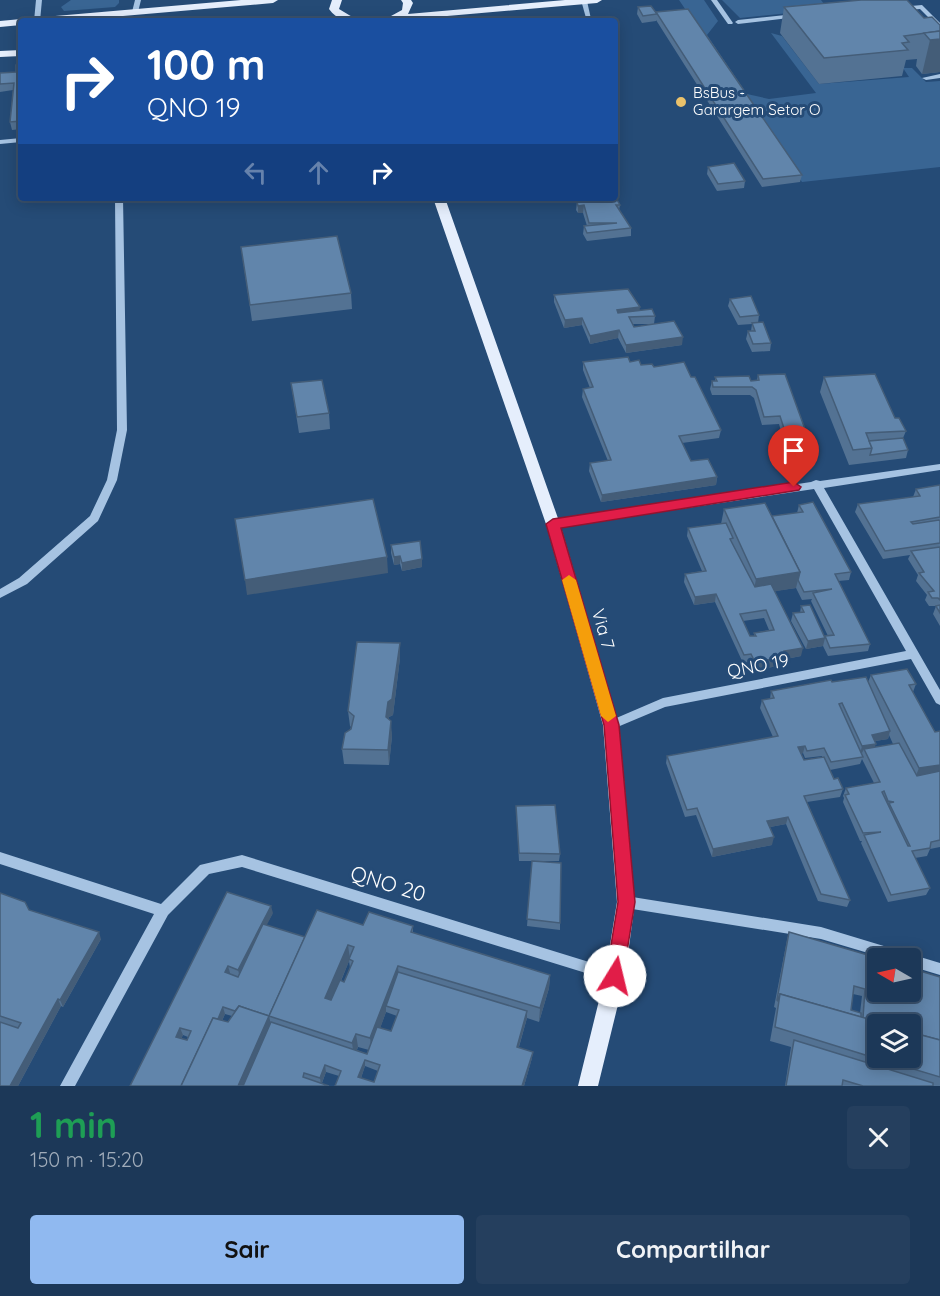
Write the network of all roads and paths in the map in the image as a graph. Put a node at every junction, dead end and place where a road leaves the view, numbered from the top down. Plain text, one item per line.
1 (138, 0) edge
2 (273, 0) edge
3 (337, 0) edge
4 (406, 0) edge
5 (597, 0) edge
6 (714, 0) edge
7 (584, 1) edge
8 (39, 3) edge
9 (891, 3) edge
10 (898, 9) junction
11 (887, 10) edge
12 (135, 12) junction
13 (808, 15) edge
14 (904, 16) edge
15 (37, 18) edge
16 (70, 18) edge
17 (347, 18) edge
18 (394, 18) edge
19 (411, 18) edge
20 (589, 18) dead end
21 (18, 22) edge
22 (738, 22) dead end
23 (730, 23) dead end
24 (0, 24) edge
25 (940, 28) edge
26 (929, 29) edge
27 (18, 52) edge
28 (0, 54) edge
29 (940, 76) edge
30 (926, 78) dead end
31 (18, 140) edge
32 (0, 142) edge
33 (119, 201) edge
34 (440, 201) edge
35 (940, 466) edge
36 (816, 483) junction
37 (553, 524) junction
38 (0, 594) edge
39 (915, 654) junction
40 (935, 680) edge
41 (940, 700) edge
42 (611, 725) junction
43 (0, 858) edge
44 (626, 902) junction
45 (164, 911) junction
46 (870, 948) edge
47 (921, 963) edge
48 (940, 969) edge
49 (615, 976) junction
50 (67, 1086) edge
51 (588, 1086) edge

1 - 12 street
2 - 12 main road
3 - 17 main road
4 - 18 main road
5 - 7 main road
6 - 23 street
7 - 19 main road
7 - 20 street
8 - 15 street
9 - 10 street
10 - 11 street
10 - 14 street
10 - 25 street
12 - 16 main road
13 - 22 street
21 - 24 main road
25 - 26 street
27 - 28 main road
29 - 30 street
31 - 32 street
33 - 38 street
34 - 37 main road, Via 7
35 - 36 street
36 - 37 street
36 - 39 street
37 - 42 main road, Via 7
39 - 40 street
39 - 42 street, QNO 19
40 - 41 street
42 - 44 main road, Via 7
43 - 45 street
44 - 46 street
44 - 49 main road, Via 7
45 - 49 street, QNO 20
45 - 50 street, QNO 20
47 - 48 street
49 - 51 main road, Via 7

